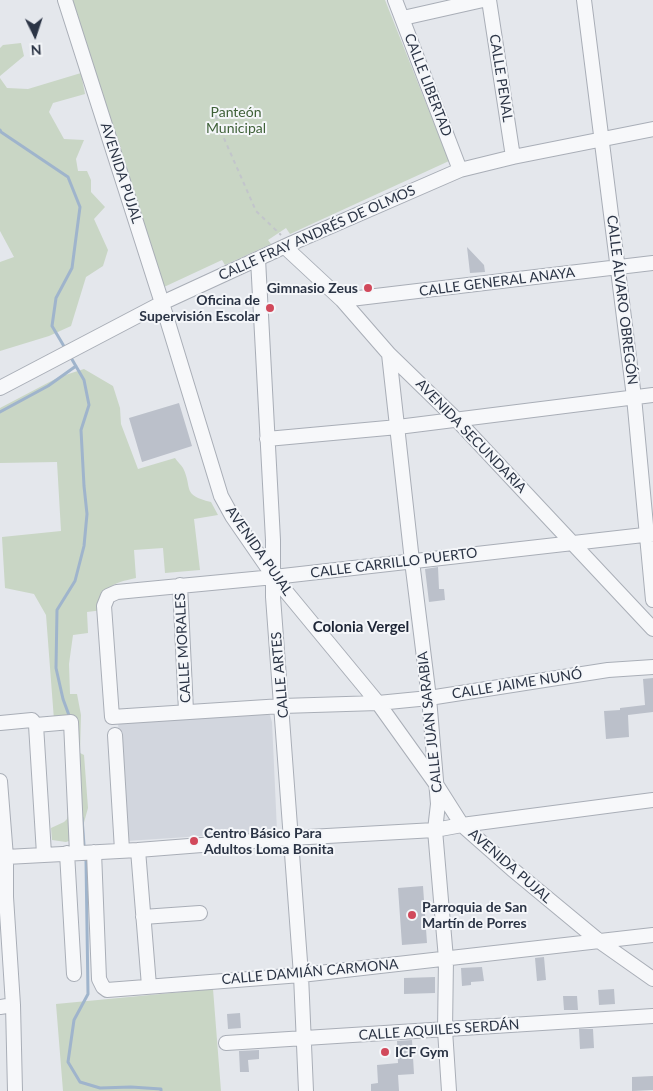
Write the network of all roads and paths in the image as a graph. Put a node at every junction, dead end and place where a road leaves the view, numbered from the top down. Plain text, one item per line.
1 (65, 0) edge
2 (395, 0) edge
3 (482, 0) edge
4 (489, 0) edge
5 (584, 0) edge
6 (403, 18) junction
7 (213, 108) dead end
8 (653, 129) edge
9 (601, 140) junction
10 (514, 157) junction
11 (460, 170) junction
12 (287, 246) junction
13 (258, 259) junction
14 (653, 263) edge
15 (619, 267) junction
16 (342, 300) junction
17 (162, 303) junction
18 (389, 354) junction
19 (0, 388) edge
20 (653, 395) edge
21 (634, 397) junction
22 (457, 420) junction
23 (398, 427) junction
24 (267, 439) junction
25 (650, 534) edge
26 (573, 542) junction
27 (412, 561) junction
28 (274, 577) junction
29 (180, 585) junction
30 (653, 600) edge
31 (653, 629) edge
32 (653, 667) edge
33 (429, 698) junction
34 (378, 703) junction
35 (282, 706) junction
36 (186, 711) junction
37 (112, 717) joint
38 (0, 722) edge
39 (36, 725) junction
40 (115, 735) dead end
41 (0, 781) edge
42 (436, 784) junction
43 (653, 800) edge
44 (462, 825) junction
45 (436, 830) junction
46 (2, 837) edge
47 (291, 838) junction
48 (122, 850) junction
49 (138, 850) junction
50 (94, 852) junction
51 (72, 853) junction
52 (44, 854) junction
53 (6, 857) junction
54 (3, 897) edge
55 (200, 913) dead end
56 (143, 917) junction
57 (653, 934) edge
58 (598, 941) junction
59 (446, 959) junction
60 (5, 965) edge
61 (74, 974) dead end
62 (300, 975) junction
63 (653, 979) edge
64 (148, 986) junction
65 (6, 1006) edge
66 (653, 1016) edge
67 (446, 1030) junction
68 (304, 1039) junction
69 (226, 1043) dead end
70 (15, 1091) edge
71 (306, 1091) edge
72 (449, 1091) edge

1 - 17 street, AVENIDA PUJAL
2 - 6 street, CALLE LIBERTAD
3 - 6 street
4 - 10 street, CALLE PENAL
5 - 9 street, CALLE ÁLVARO OBREGÓN
6 - 11 street, CALLE LIBERTAD
7 - 12 path
8 - 9 street, CALLE FRAY ANDRÉS DE OLMOS
9 - 10 street, CALLE FRAY ANDRÉS DE OLMOS
9 - 15 street, CALLE ÁLVARO OBREGÓN
10 - 11 street, CALLE FRAY ANDRÉS DE OLMOS
11 - 12 street, CALLE FRAY ANDRÉS DE OLMOS
12 - 13 street, CALLE FRAY ANDRÉS DE OLMOS
12 - 16 street, AVENIDA SECUNDARIA
13 - 17 street, CALLE FRAY ANDRÉS DE OLMOS
13 - 24 street, CALLE ARTES
14 - 15 street, CALLE GENERAL ANAYA
15 - 16 street, CALLE GENERAL ANAYA
15 - 21 street, CALLE ÁLVARO OBREGÓN
16 - 18 street, AVENIDA SECUNDARIA
17 - 19 street, CALLE FRAY ANDRÉS DE OLMOS
17 - 28 street, AVENIDA PUJAL
18 - 22 street, AVENIDA SECUNDARIA
18 - 23 street, CALLE JUAN SARABIA
20 - 21 street
21 - 22 street
21 - 25 street, CALLE ÁLVARO OBREGÓN
22 - 23 street
22 - 26 street, AVENIDA SECUNDARIA
23 - 24 street
23 - 27 street, CALLE JUAN SARABIA
24 - 28 street, CALLE ARTES
25 - 26 street, CALLE CARRILLO PUERTO
25 - 30 street, CALLE ÁLVARO OBREGÓN
26 - 27 street, CALLE CARRILLO PUERTO
26 - 31 street, AVENIDA SECUNDARIA
27 - 28 street, CALLE CARRILLO PUERTO
27 - 33 street, CALLE JUAN SARABIA
28 - 29 street, CALLE CARRILLO PUERTO
28 - 34 street, AVENIDA PUJAL
28 - 35 street, CALLE ARTES
29 - 36 street, CALLE MORALES
29 - 37 street, CALLE CARRILLO PUERTO
32 - 33 street, CALLE JAIME NUNÓ
33 - 34 street, CALLE JAIME NUNÓ
33 - 42 street, CALLE JUAN SARABIA
34 - 35 street, CALLE JAIME NUNÓ
34 - 42 street, AVENIDA PUJAL
35 - 36 street, CALLE JAIME NUNÓ
35 - 47 street, CALLE ARTES
36 - 37 street, CALLE JAIME NUNÓ
38 - 39 street
39 - 51 street
39 - 52 street
40 - 48 street
41 - 46 street
42 - 44 street, AVENIDA PUJAL
42 - 45 street, CALLE JUAN SARABIA
43 - 44 street
44 - 45 street
44 - 58 street, AVENIDA PUJAL
45 - 47 street
45 - 59 street, CALLE JUAN SARABIA
46 - 53 street
47 - 49 street
47 - 62 street, CALLE ARTES
48 - 49 street
48 - 50 street
49 - 56 street
50 - 51 street
50 - 64 street, CALLE DAMIÁN CARMONA
51 - 52 street
51 - 61 street
52 - 53 street
53 - 54 street
54 - 60 street
55 - 56 street
56 - 64 street
57 - 58 street, CALLE DAMIÁN CARMONA
58 - 59 street, CALLE DAMIÁN CARMONA
58 - 63 street, AVENIDA PUJAL
59 - 62 street, CALLE DAMIÁN CARMONA
59 - 67 street, CALLE JUAN SARABIA
60 - 65 street
62 - 64 street, CALLE DAMIÁN CARMONA
62 - 68 street, CALLE ARTES
65 - 70 street
66 - 67 street, CALLE AQUILES SERDÁN
67 - 68 street, CALLE AQUILES SERDÁN
67 - 72 street, CALLE JUAN SARABIA
68 - 69 street, CALLE AQUILES SERDÁN
68 - 71 street, CALLE ARTES

